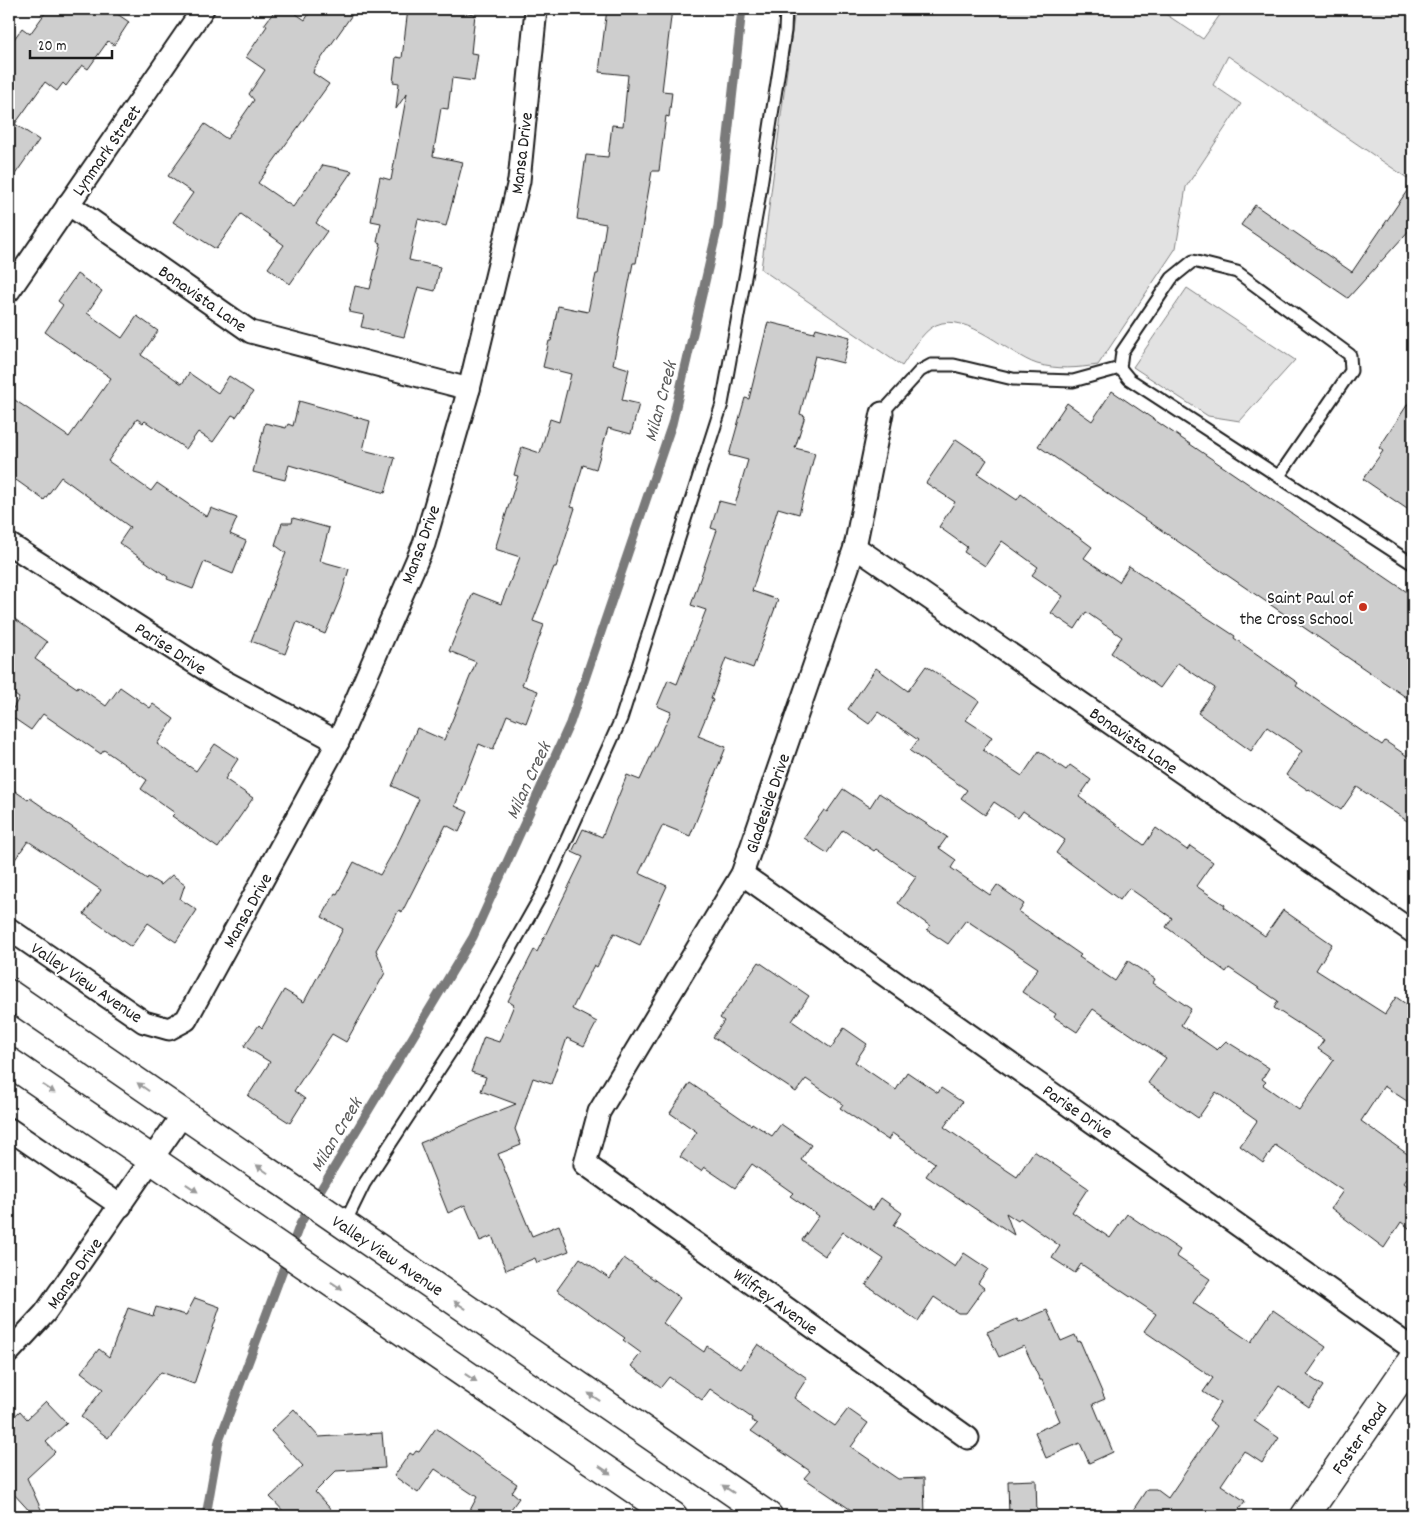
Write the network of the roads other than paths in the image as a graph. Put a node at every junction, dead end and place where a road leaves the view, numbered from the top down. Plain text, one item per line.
1 (203, 9) edge
2 (536, 9) edge
3 (786, 9) edge
4 (68, 204) junction
5 (9, 291) edge
6 (1120, 368) junction
7 (469, 389) junction
8 (882, 413) joint
9 (1278, 476) junction
10 (9, 544) edge
11 (855, 547) junction
12 (1413, 564) edge
13 (338, 742) junction
14 (742, 874) junction
15 (9, 929) edge
16 (1413, 932) edge
17 (9, 994) edge
18 (169, 1028) joint
19 (9, 1062) edge
20 (183, 1114) junction
21 (9, 1129) edge
22 (152, 1160) junction
23 (585, 1164) joint
24 (121, 1206) junction
25 (344, 1225) junction
26 (1413, 1349) edge
27 (9, 1352) edge
28 (1413, 1359) edge
29 (968, 1438) dead end
30 (673, 1516) edge
31 (768, 1516) edge
32 (1305, 1516) edge

1 - 4 street, Lynmark Street
2 - 7 street, Mansa Drive
3 - 25 lane
4 - 5 street, Lynmark Street
4 - 7 street, Bonavista Lane
6 - 8 lane
6 - 9 lane
6 - 9 lane
7 - 13 street, Mansa Drive
8 - 11 street, Gladeside Drive
9 - 12 lane
10 - 13 street, Parise Drive
11 - 14 street, Gladeside Drive
11 - 16 street, Bonavista Lane
13 - 18 street, Mansa Drive
14 - 23 street, Gladeside Drive
14 - 26 street, Parise Drive
15 - 18 street, Valley View Avenue
20 -> 17 main road, Valley View Avenue
19 -> 22 main road
20 - 22 street, Mansa Drive
25 -> 20 main road, Valley View Avenue
21 - 24 street
22 - 24 street, Mansa Drive
22 -> 30 main road
23 - 29 street, Wilfrey Avenue
24 - 27 street, Mansa Drive
31 -> 25 main road, Valley View Avenue
28 - 32 main road, Foster Road

